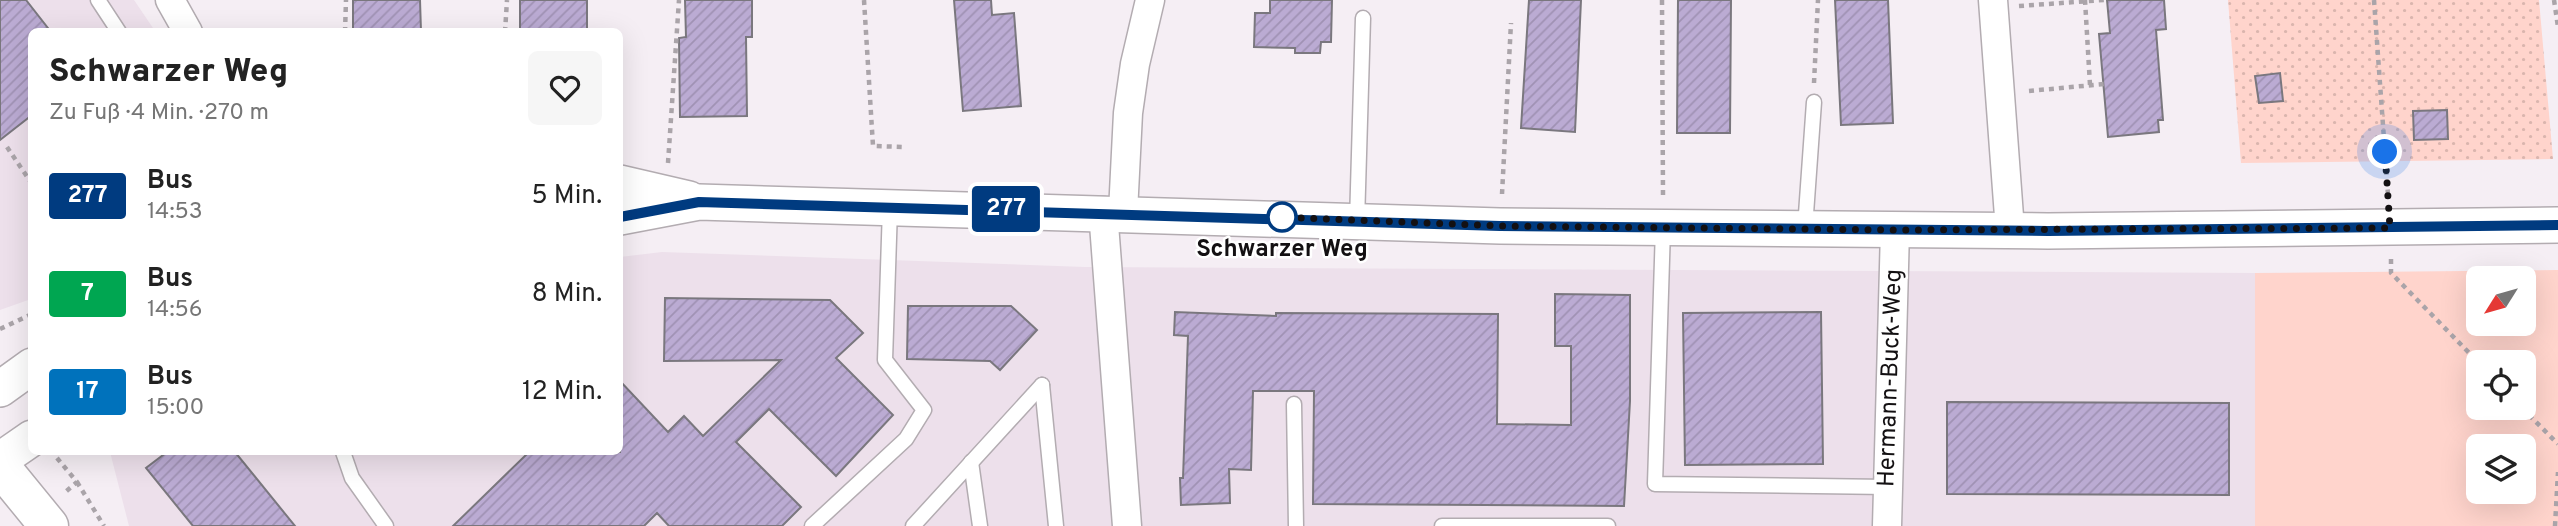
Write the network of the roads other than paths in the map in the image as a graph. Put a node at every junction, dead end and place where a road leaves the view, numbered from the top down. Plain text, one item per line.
1 (99, 0) edge
2 (170, 0) edge
3 (1150, 0) edge
4 (1994, 4) edge
5 (1363, 18) dead end
6 (116, 28) edge
7 (186, 28) edge
8 (1814, 102) road end
9 (623, 184) edge
10 (699, 202) junction
11 (890, 206) junction
12 (1113, 212) junction
13 (623, 216) edge
14 (1357, 222) junction
15 (1663, 225) junction
16 (2558, 225) edge
17 (1805, 228) junction
18 (1895, 230) junction
19 (2010, 230) junction
20 (28, 369) edge
21 (0, 388) edge
22 (1294, 404) dead end
23 (28, 452) edge
24 (344, 455) edge
25 (0, 460) edge
26 (971, 462) junction
27 (0, 466) edge
28 (1888, 487) junction
29 (56, 510) edge
30 (386, 526) edge
31 (812, 526) edge
32 (913, 526) edge
33 (980, 526) edge
34 (1056, 526) edge
35 (1127, 526) edge
36 (1296, 526) edge
37 (1442, 526) edge
38 (1608, 526) edge
39 (1887, 526) edge

1 - 6 lane
2 - 7 street
3 - 12 street
4 - 19 street
5 - 14 lane
8 - 17 lane
9 - 10 street
10 - 11 street
10 - 13 street
11 - 12 street
11 - 31 lane
12 - 14 street
12 - 35 street
14 - 15 street
15 - 17 street
15 - 28 lane
16 - 19 street
17 - 18 street
18 - 19 street
18 - 28 street, Hermann-Buck-Weg
20 - 21 street
22 - 36 lane
23 - 25 street
24 - 30 lane
26 - 32 lane
26 - 33 lane
26 - 34 lane
27 - 29 main road
28 - 39 street, Hermann-Buck-Weg
37 - 38 lane

